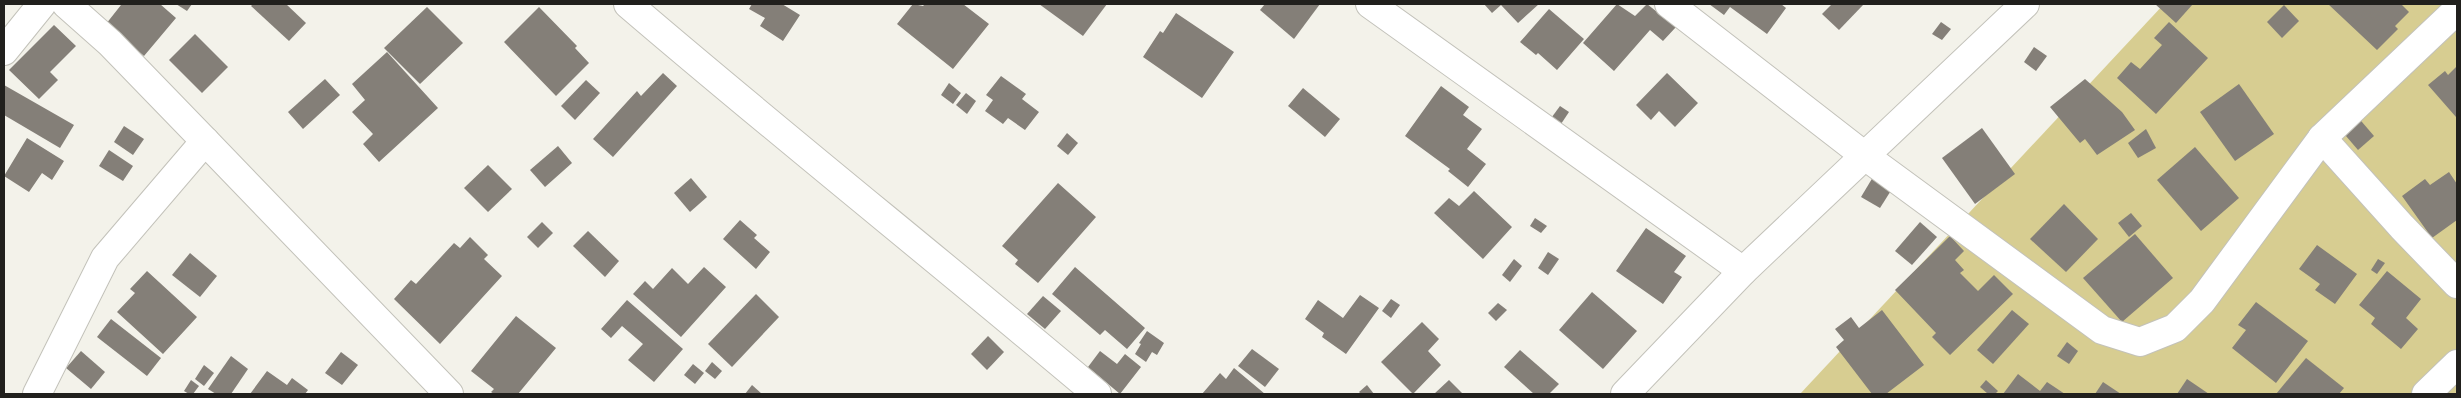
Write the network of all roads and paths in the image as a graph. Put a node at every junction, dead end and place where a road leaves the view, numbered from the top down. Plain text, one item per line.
1 (42, 4) edge
2 (66, 4) edge
3 (628, 4) edge
4 (1370, 4) edge
5 (1669, 4) edge
6 (2025, 4) edge
7 (2457, 10) edge
8 (4, 51) edge
9 (2322, 138) junction
10 (205, 141) junction
11 (1865, 156) junction
12 (1743, 271) junction
13 (2457, 284) edge
14 (2457, 364) edge
15 (37, 394) edge
16 (449, 394) edge
17 (1097, 394) edge
18 (1625, 394) edge
19 (2426, 394) edge

1 - 8 street
2 - 10 street
3 - 17 street
4 - 12 street
5 - 11 street
6 - 11 street
7 - 9 street
9 - 11 street
9 - 13 street
10 - 15 street
10 - 16 street
11 - 12 street
12 - 18 street
14 - 19 street

